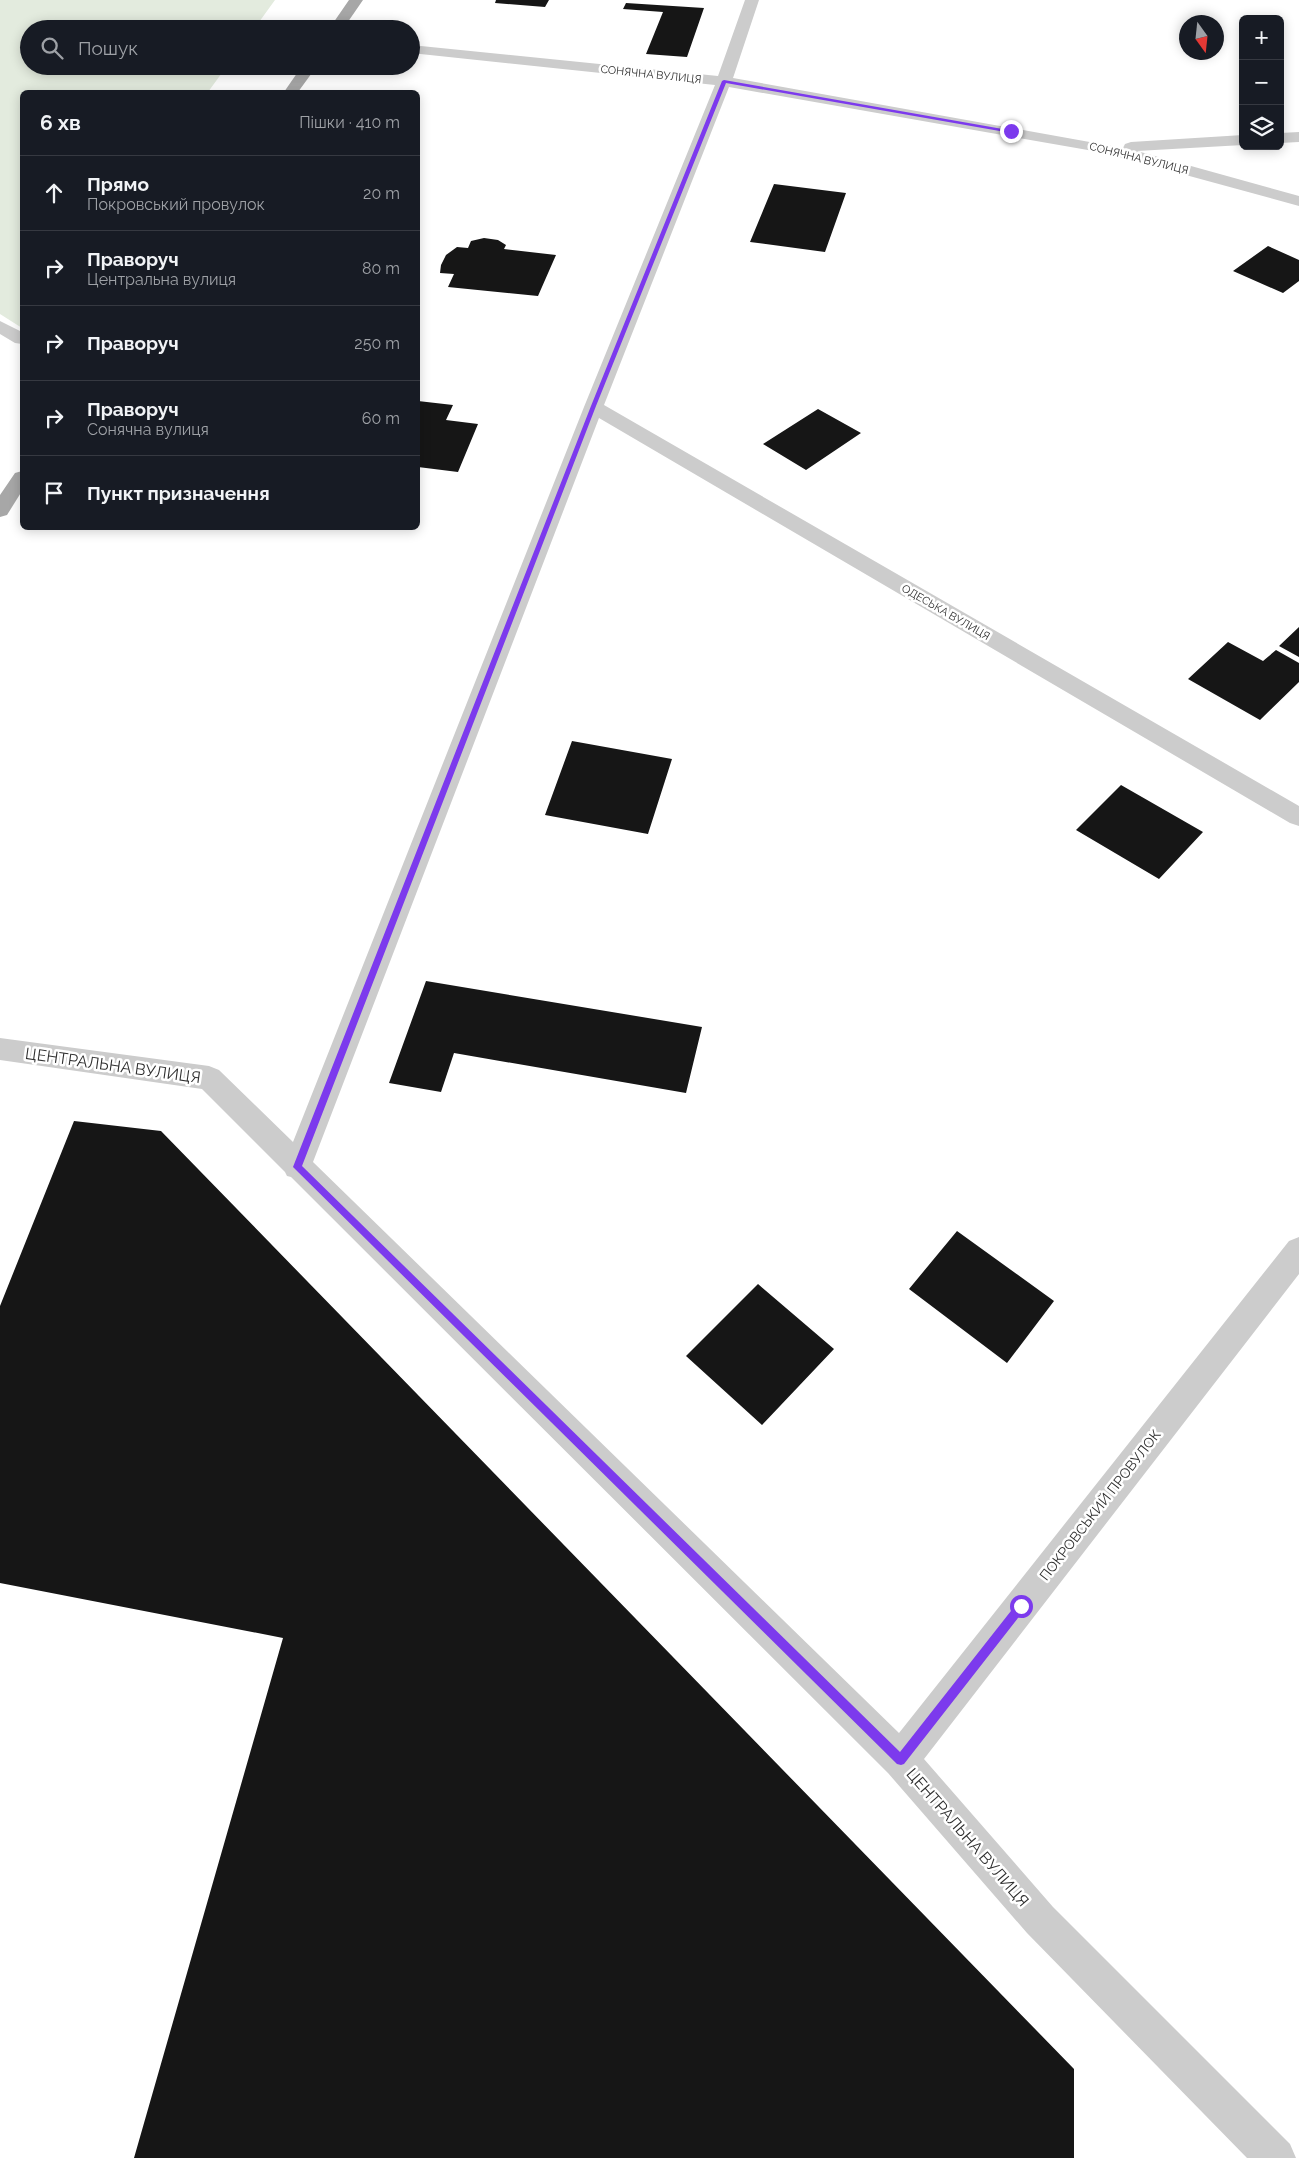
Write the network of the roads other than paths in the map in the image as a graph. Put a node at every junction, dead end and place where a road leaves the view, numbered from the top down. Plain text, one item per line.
1 (356, 0) edge
2 (752, 0) edge
3 (342, 20) edge
4 (420, 50) edge
5 (303, 75) edge
6 (724, 81) junction
7 (292, 90) edge
8 (1299, 137) edge
9 (1284, 138) edge
10 (1239, 140) edge
11 (1107, 148) junction
12 (1299, 201) edge
13 (0, 326) edge
14 (20, 338) edge
15 (594, 406) junction
16 (20, 480) edge
17 (0, 510) edge
18 (1299, 817) edge
19 (0, 1049) edge
20 (297, 1167) junction
21 (1299, 1251) edge
22 (901, 1760) junction
23 (1276, 2158) edge

1 - 3 main road
2 - 6 street
4 - 6 street, СОНЯЧНА ВУЛИЦЯ
5 - 7 main road
6 - 11 street, СОНЯЧНА ВУЛИЦЯ
6 - 15 street
8 - 9 street
10 - 11 street
11 - 12 street, СОНЯЧНА ВУЛИЦЯ
13 - 14 street
15 - 18 street, ОДЕСЬКА ВУЛИЦЯ
15 - 20 street
16 - 17 main road
19 - 20 street, ЦЕНТРАЛЬНА ВУЛИЦЯ
20 - 22 street, ЦЕНТРАЛЬНА ВУЛИЦЯ
21 - 22 street, ПОКРОВСЬКИЙ ПРОВУЛОК
22 - 23 street, ЦЕНТРАЛЬНА ВУЛИЦЯ

